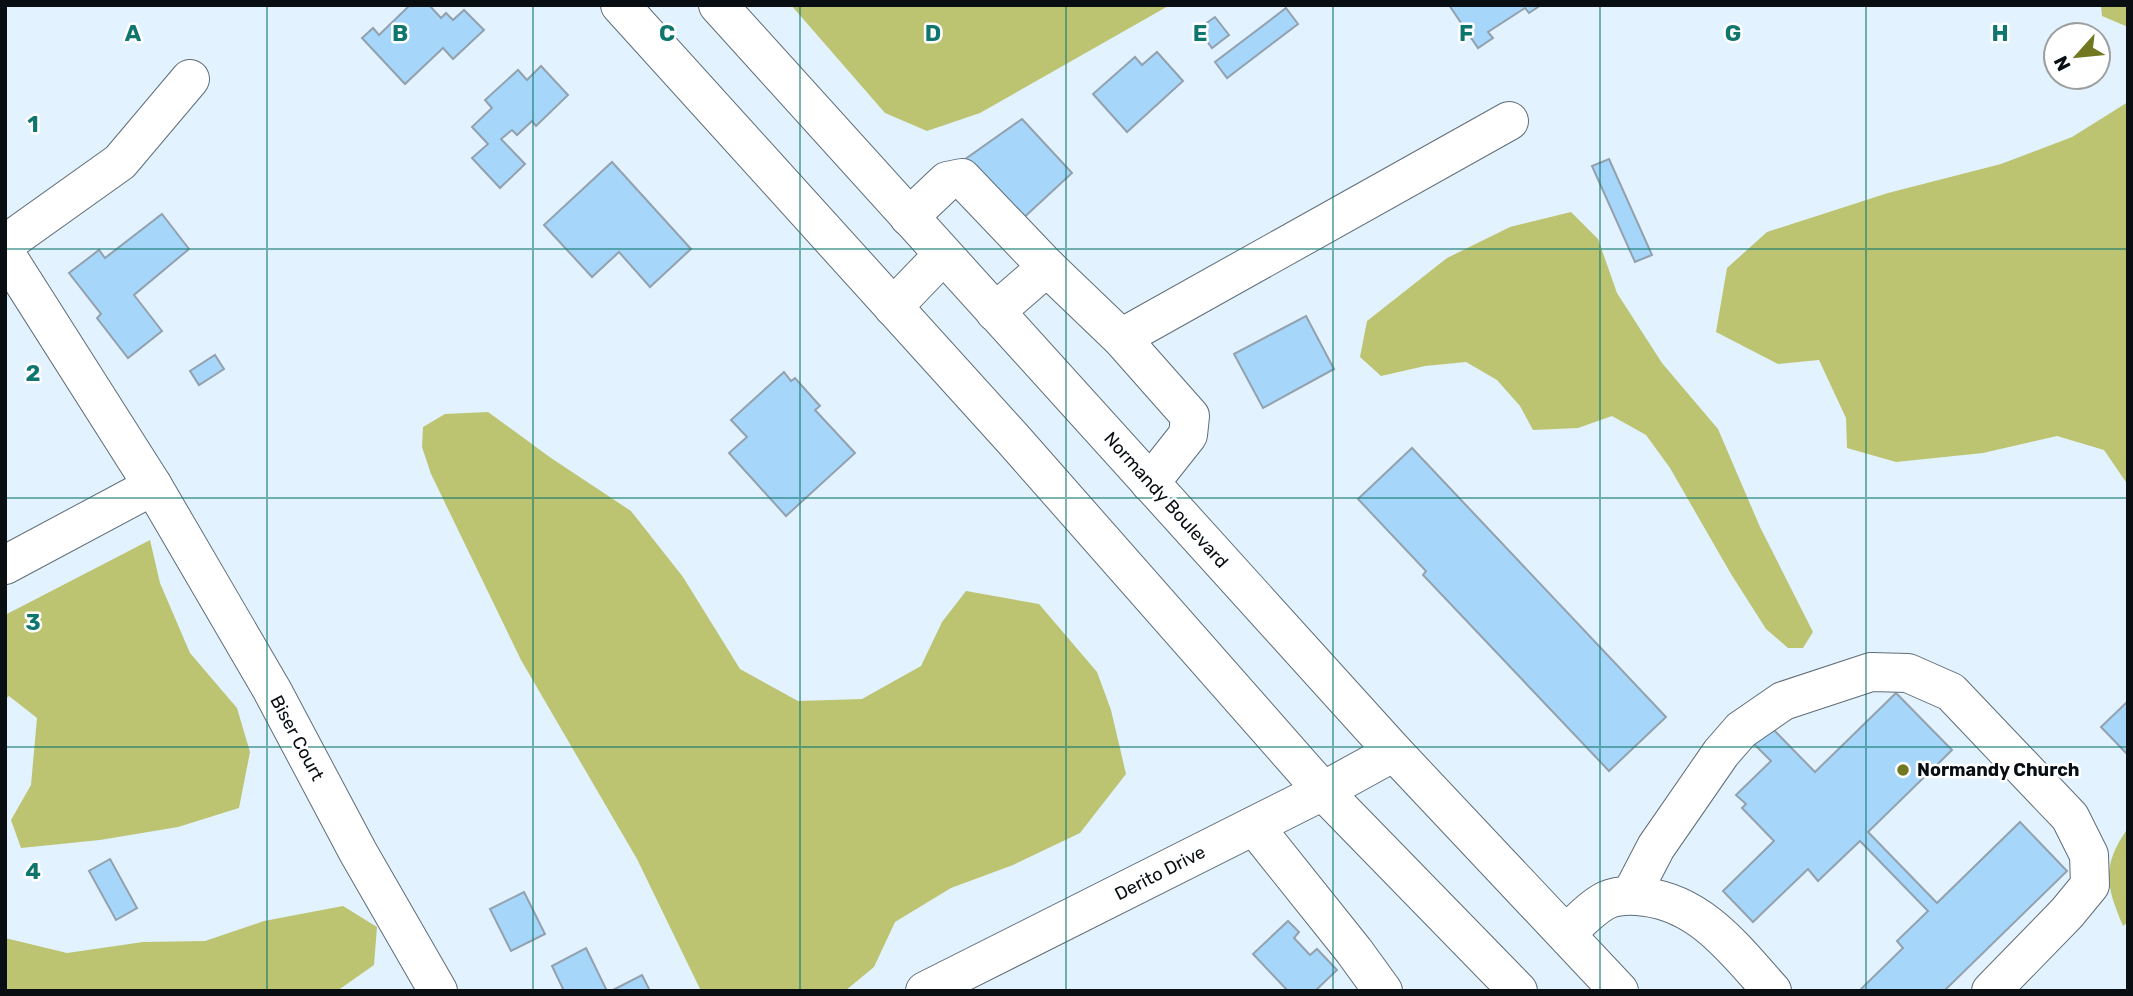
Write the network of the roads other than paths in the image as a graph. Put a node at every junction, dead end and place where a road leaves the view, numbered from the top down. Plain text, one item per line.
1 (620, 5) edge
2 (718, 5) edge
3 (190, 79) dead end
4 (1509, 121) dead end
5 (909, 217) junction
6 (5, 244) edge
7 (5, 253) edge
8 (943, 255) junction
9 (1047, 267) junction
10 (893, 307) junction
11 (995, 312) junction
12 (1121, 338) junction
13 (1150, 482) junction
14 (153, 486) junction
15 (5, 565) edge
16 (1394, 752) junction
17 (1323, 791) junction
18 (1254, 826) junction
19 (1631, 895) junction
20 (1566, 934) junction
21 (438, 991) edge
22 (925, 991) edge
23 (1383, 991) edge
24 (1518, 991) edge
25 (1619, 991) edge
26 (1772, 991) edge
27 (1991, 991) edge

1 - 10 main road
2 - 5 main road, Normandy Boulevard
3 - 6 main road
4 - 12 main road
5 - 8 main road, Normandy Boulevard
5 - 9 main road
7 - 14 main road, Biser Court
8 - 10 main road
8 - 11 main road, Normandy Boulevard
9 - 11 main road
9 - 12 main road
10 - 17 main road
11 - 13 main road, Normandy Boulevard
12 - 13 main road
13 - 16 main road, Normandy Boulevard
14 - 15 main road
14 - 21 main road, Biser Court
16 - 17 main road, Derito Drive
16 - 20 main road, Normandy Boulevard
17 - 18 main road, Derito Drive
17 - 24 main road
18 - 22 main road, Derito Drive
18 - 23 main road
19 - 20 main road
19 - 26 main road
19 - 27 main road
20 - 25 main road, Normandy Boulevard

